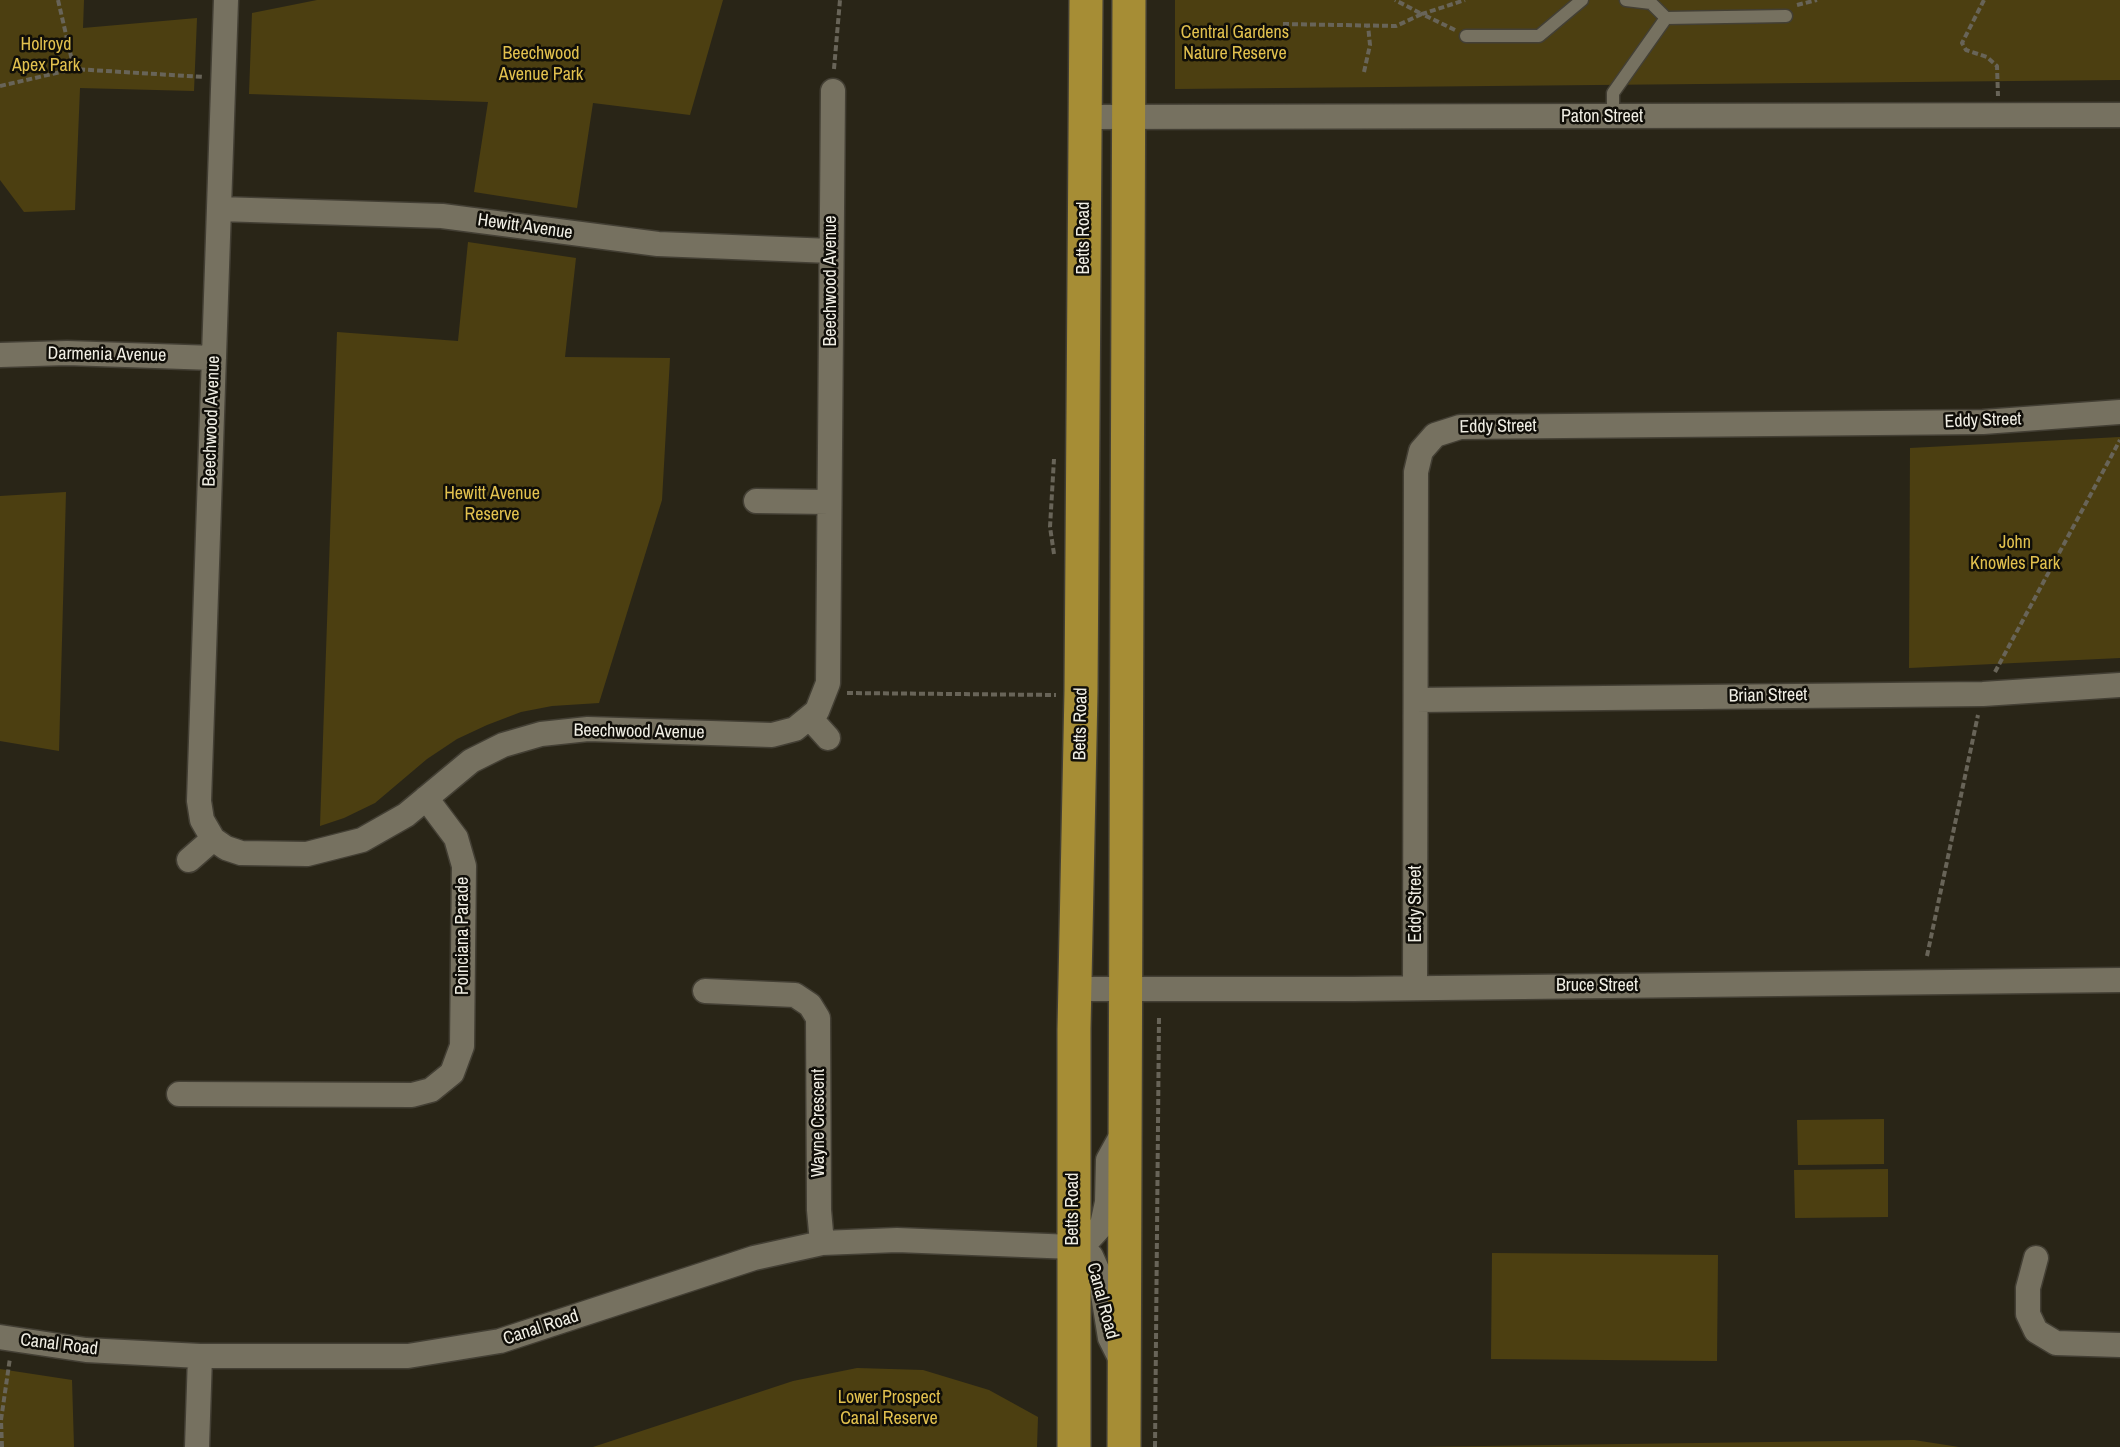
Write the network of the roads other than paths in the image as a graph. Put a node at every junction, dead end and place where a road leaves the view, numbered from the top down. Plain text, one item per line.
1 (226, 0) edge
2 (1086, 0) edge
3 (1129, 0) edge
4 (1582, 0) edge
5 (1626, 0) edge
6 (1786, 16) dead end
7 (1666, 18) junction
8 (1466, 36) road end
9 (833, 91) road end
10 (2120, 115) edge
11 (1085, 117) junction
12 (1613, 117) junction
13 (1128, 118) junction
14 (219, 209) junction
15 (831, 251) junction
16 (0, 355) edge
17 (214, 358) junction
18 (2120, 412) edge
19 (756, 501) dead end
20 (830, 502) junction
21 (2120, 685) edge
22 (1416, 700) junction
23 (810, 718) junction
24 (828, 738) dead end
25 (426, 798) junction
26 (213, 839) junction
27 (189, 860) dead end
28 (2120, 980) edge
29 (1415, 987) junction
30 (1125, 988) junction
31 (1075, 989) junction
32 (705, 991) dead end
33 (179, 1094) dead end
34 (1125, 1130) junction
35 (822, 1243) junction
36 (1073, 1247) junction
37 (2036, 1258) dead end
38 (7, 1338) edge
39 (2120, 1346) edge
40 (200, 1356) junction
41 (1124, 1365) junction
42 (197, 1447) edge
43 (1074, 1447) edge
44 (1124, 1447) edge

1 - 14 street, Beechwood Avenue
2 - 11 highway, Betts Road
3 - 13 highway
4 - 8 lane
5 - 7 lane
6 - 7 lane
7 - 12 lane
9 - 15 street, Beechwood Avenue
10 - 12 street, Paton Street
11 - 13 street, Paton Street
11 - 31 highway, Betts Road
12 - 13 street, Paton Street
13 - 30 highway
14 - 15 street, Hewitt Avenue
14 - 17 street, Beechwood Avenue
15 - 20 street, Beechwood Avenue
16 - 17 street, Darmenia Avenue
17 - 26 street, Beechwood Avenue
18 - 22 street, Eddy Street
19 - 20 street
20 - 23 street, Beechwood Avenue
21 - 22 street, Brian Street
22 - 29 street, Eddy Street
23 - 24 street
23 - 25 street, Beechwood Avenue
25 - 26 street, Beechwood Avenue
25 - 33 street, Poinciana Parade
26 - 27 street
28 - 29 street, Bruce Street
29 - 30 street, Bruce Street
30 - 31 street, Bruce Street
30 - 34 highway
31 - 36 highway, Betts Road
32 - 35 street, Wayne Crescent
34 - 36 street, Canal Road
34 - 41 highway
35 - 36 street, Canal Road
35 - 40 street, Canal Road
36 - 41 street, Canal Road
36 - 43 highway, Betts Road
37 - 39 street
38 - 40 street, Canal Road
40 - 42 street
41 - 44 highway

